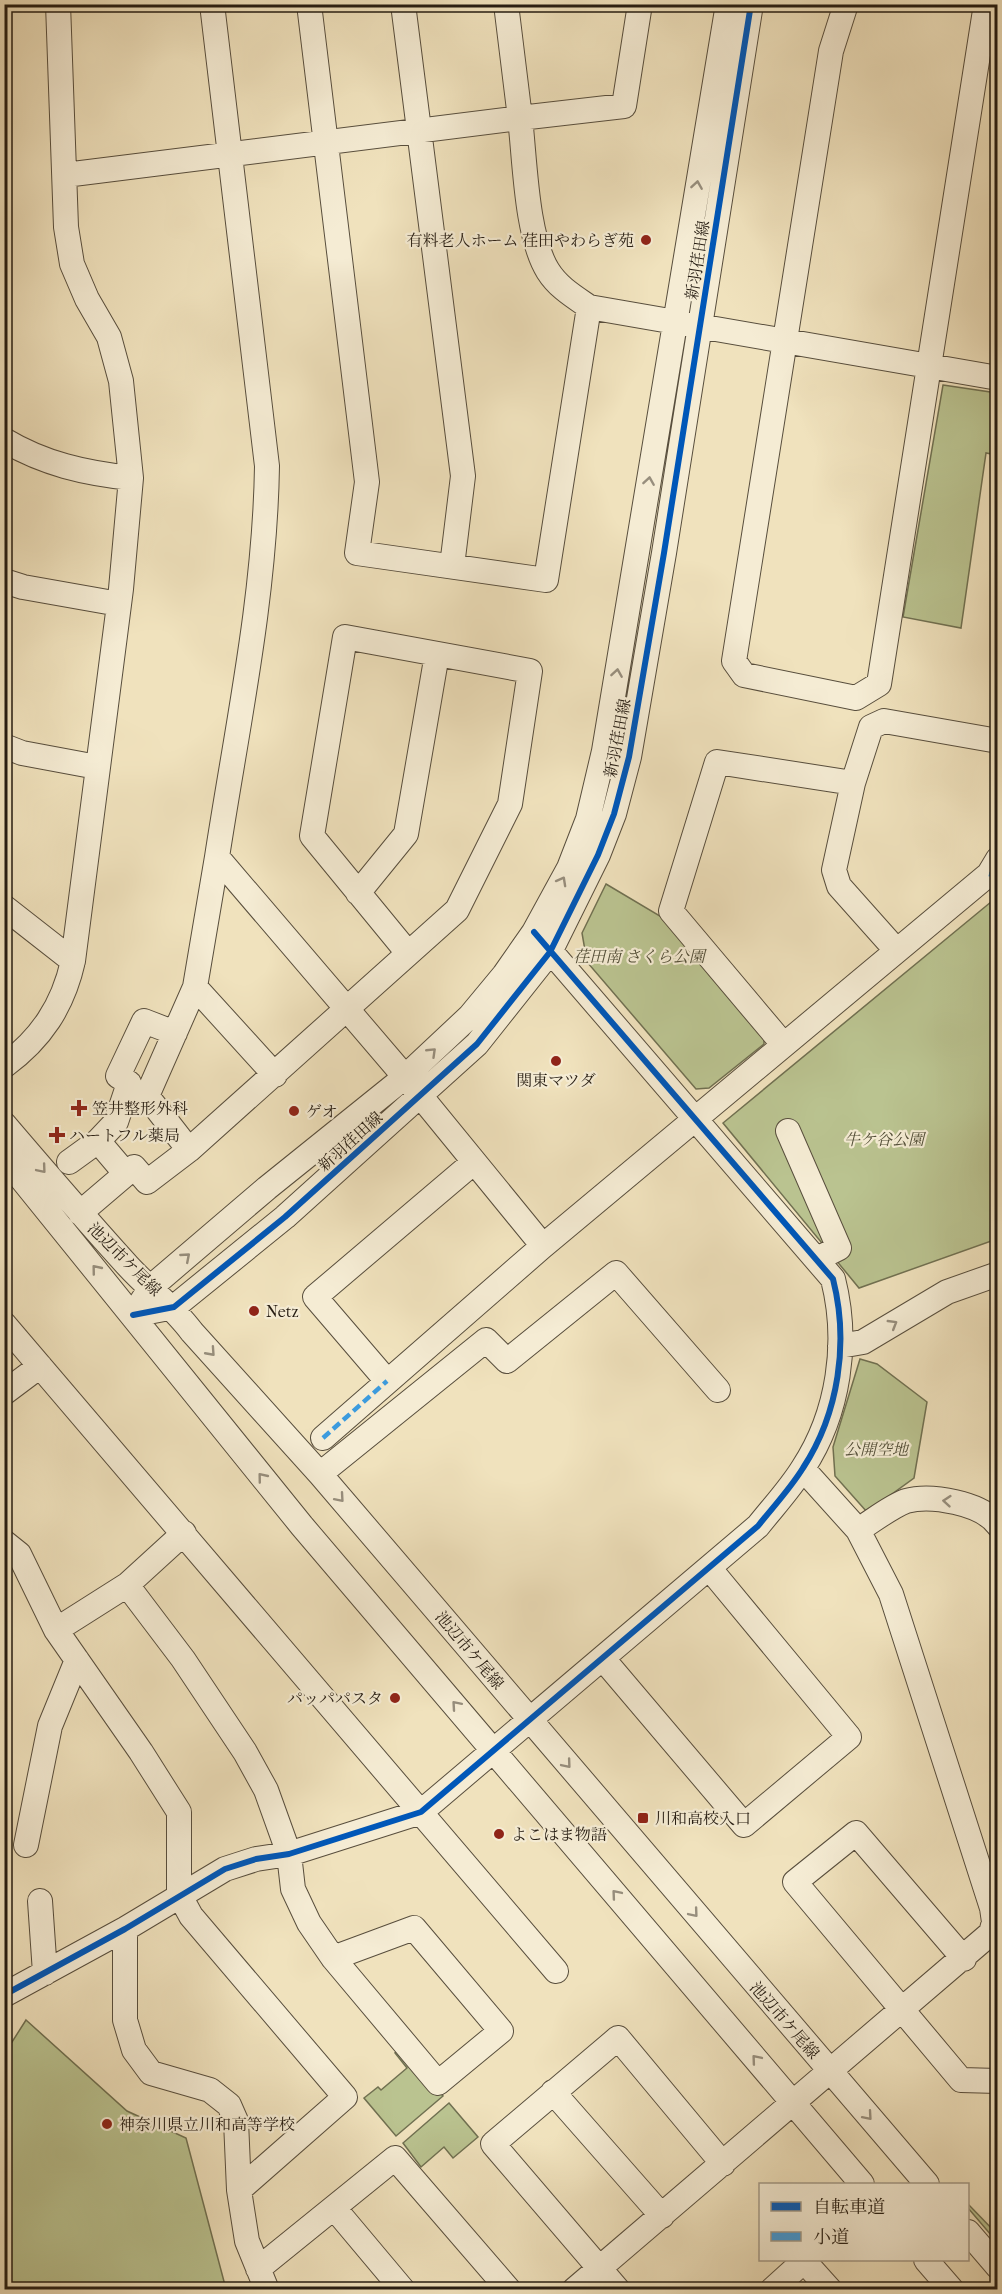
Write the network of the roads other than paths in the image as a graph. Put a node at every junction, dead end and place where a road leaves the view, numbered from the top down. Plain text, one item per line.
1 (58, 4) edge
2 (212, 4) edge
3 (309, 4) edge
4 (403, 4) edge
5 (506, 4) edge
6 (639, 4) edge
7 (728, 4) edge
8 (751, 4) edge
9 (846, 4) edge
10 (986, 4) edge
11 (520, 118) junction
12 (418, 129) junction
13 (324, 140) junction
14 (230, 153) junction
15 (65, 175) junction
16 (589, 307) junction
17 (674, 324) junction
18 (699, 328) junction
19 (786, 343) junction
20 (928, 366) junction
21 (998, 378) edge
22 (4, 440) edge
23 (131, 478) junction
24 (452, 566) junction
25 (4, 580) edge
26 (119, 604) junction
27 (437, 654) junction
28 (998, 741) edge
29 (4, 746) edge
30 (97, 767) junction
31 (853, 783) junction
32 (217, 857) junction
33 (995, 870) edge
34 (358, 893) junction
35 (4, 907) edge
36 (534, 932) junction
37 (896, 950) junction
38 (550, 952) junction
39 (408, 953) junction
40 (73, 961) junction
41 (195, 987) junction
42 (348, 1011) junction
43 (175, 1034) junction
44 (783, 1044) junction
45 (4, 1066) edge
46 (274, 1075) junction
47 (405, 1077) junction
48 (420, 1097) junction
49 (694, 1120) junction
50 (4, 1124) edge
51 (788, 1131) dead end
52 (98, 1141) junction
53 (189, 1150) junction
54 (4, 1158) edge
55 (69, 1162) dead end
56 (474, 1162) junction
57 (126, 1174) junction
58 (80, 1213) junction
59 (543, 1246) junction
60 (817, 1259) junction
61 (998, 1274) edge
62 (151, 1287) junction
63 (174, 1307) junction
64 (133, 1315) junction
65 (4, 1324) edge
66 (840, 1347) junction
67 (40, 1366) junction
68 (387, 1381) junction
69 (718, 1390) dead end
70 (4, 1393) edge
71 (323, 1438) dead end
72 (803, 1469) junction
73 (320, 1474) junction
74 (998, 1525) edge
75 (858, 1530) junction
76 (184, 1533) junction
77 (4, 1542) edge
78 (710, 1569) junction
79 (126, 1585) junction
80 (56, 1630) junction
81 (77, 1660) junction
82 (604, 1660) junction
83 (530, 1720) junction
84 (495, 1750) junction
85 (421, 1812) junction
86 (26, 1845) dead end
87 (289, 1854) junction
88 (989, 1866) edge
89 (179, 1894) junction
90 (40, 1901) dead end
91 (125, 1929) junction
92 (333, 1958) junction
93 (964, 1959) junction
94 (556, 1971) dead end
95 (45, 1973) junction
96 (4, 1995) edge
97 (902, 2010) junction
98 (830, 2072) junction
99 (998, 2081) edge
100 (552, 2092) junction
101 (794, 2103) junction
102 (723, 2164) junction
103 (861, 2183) edge
104 (926, 2183) edge
105 (239, 2190) junction
106 (335, 2209) junction
107 (662, 2217) junction
108 (969, 2233) edge
109 (928, 2261) edge
110 (599, 2267) junction
111 (998, 2267) edge
112 (262, 2279) edge
113 (404, 2289) edge
114 (509, 2289) edge
115 (574, 2289) edge
116 (618, 2289) edge
117 (772, 2289) edge
118 (830, 2289) edge
119 (952, 2289) edge

1 - 15 street
2 - 14 street
3 - 13 street
4 - 12 street
5 - 11 street
6 - 11 street
17 -> 7 street, 新羽荏田線
8 - 18 street, 新羽荏田線
9 - 19 street
10 - 20 street
11 - 12 street
11 - 16 street
12 - 13 street
12 - 24 street
13 - 14 street
13 - 24 street
14 - 15 street
14 - 32 street
15 - 23 street
16 - 17 street
16 - 24 street
17 - 18 street
36 -> 17 street, 新羽荏田線
18 - 19 street
18 - 38 street, 新羽荏田線
19 - 20 street
19 - 20 street
20 - 21 street
22 - 23 street
23 - 26 street
25 - 26 street
26 - 30 street
27 - 34 street
27 - 34 street
27 - 39 street
28 - 31 street
29 - 30 street
30 - 40 street
31 - 37 street
31 - 44 street
32 - 41 street
32 - 42 street
33 - 37 street
34 - 39 street
35 - 40 street
36 - 38 street
47 -> 36 street, 新羽荏田線
37 - 44 street
38 - 48 street, 新羽荏田線
38 - 49 street
39 - 42 street
40 - 45 street
41 - 43 street
41 - 46 street
42 - 46 street
42 - 47 street
43 - 52 street
43 - 53 street
44 - 49 street
46 - 53 street
47 - 48 street
62 -> 47 street, 新羽荏田線
48 - 56 street
48 - 63 street, 新羽荏田線
49 - 59 street
49 - 60 street
50 -> 58 street, 池辺市ケ尾線
51 - 60 street
52 - 55 street
52 - 57 street
53 - 57 street
64 -> 54 street, 池辺市ケ尾線
56 - 59 street
56 - 68 street
57 - 58 street
58 - 62 street, 池辺市ケ尾線
59 - 68 street
60 - 66 street
66 -> 61 street
62 - 63 street, 池辺市ケ尾線
62 - 64 street, 新羽荏田線
63 - 64 street
63 -> 73 street, 池辺市ケ尾線
84 -> 64 street, 池辺市ケ尾線
65 - 67 street
66 - 72 street
67 - 70 street
67 - 76 street
68 - 71 street
69 - 73 street
72 - 75 street
72 - 78 street
73 -> 83 street, 池辺市ケ尾線
74 -> 75 street
75 - 88 street
76 - 79 street
76 - 85 street
77 - 80 street
78 - 82 street
78 - 82 street
79 - 80 street
79 - 87 street
80 - 81 street
81 - 86 street
81 - 89 street
82 - 83 street
83 - 84 street
83 -> 98 street, 池辺市ケ尾線
84 - 85 street
101 -> 84 street, 池辺市ケ尾線
85 - 87 street
85 - 94 street
87 - 89 street
87 - 92 street
88 - 93 street
89 - 91 street
89 - 105 street
90 - 95 street
91 - 95 street
91 - 105 street
92 - 92 street
93 - 97 street
93 - 97 street
95 - 96 street
97 - 98 street
97 - 99 street
98 - 101 street
98 -> 104 street, 池辺市ケ尾線
100 - 102 street
100 - 107 street
100 - 110 street
101 - 102 street
101 - 103 street, 池辺市ケ尾線
102 - 107 street
105 - 112 street
106 - 112 street
106 - 113 street
106 - 114 street
107 - 110 street
108 - 111 street
109 - 119 street
110 - 115 street
110 - 116 street
117 - 118 street

